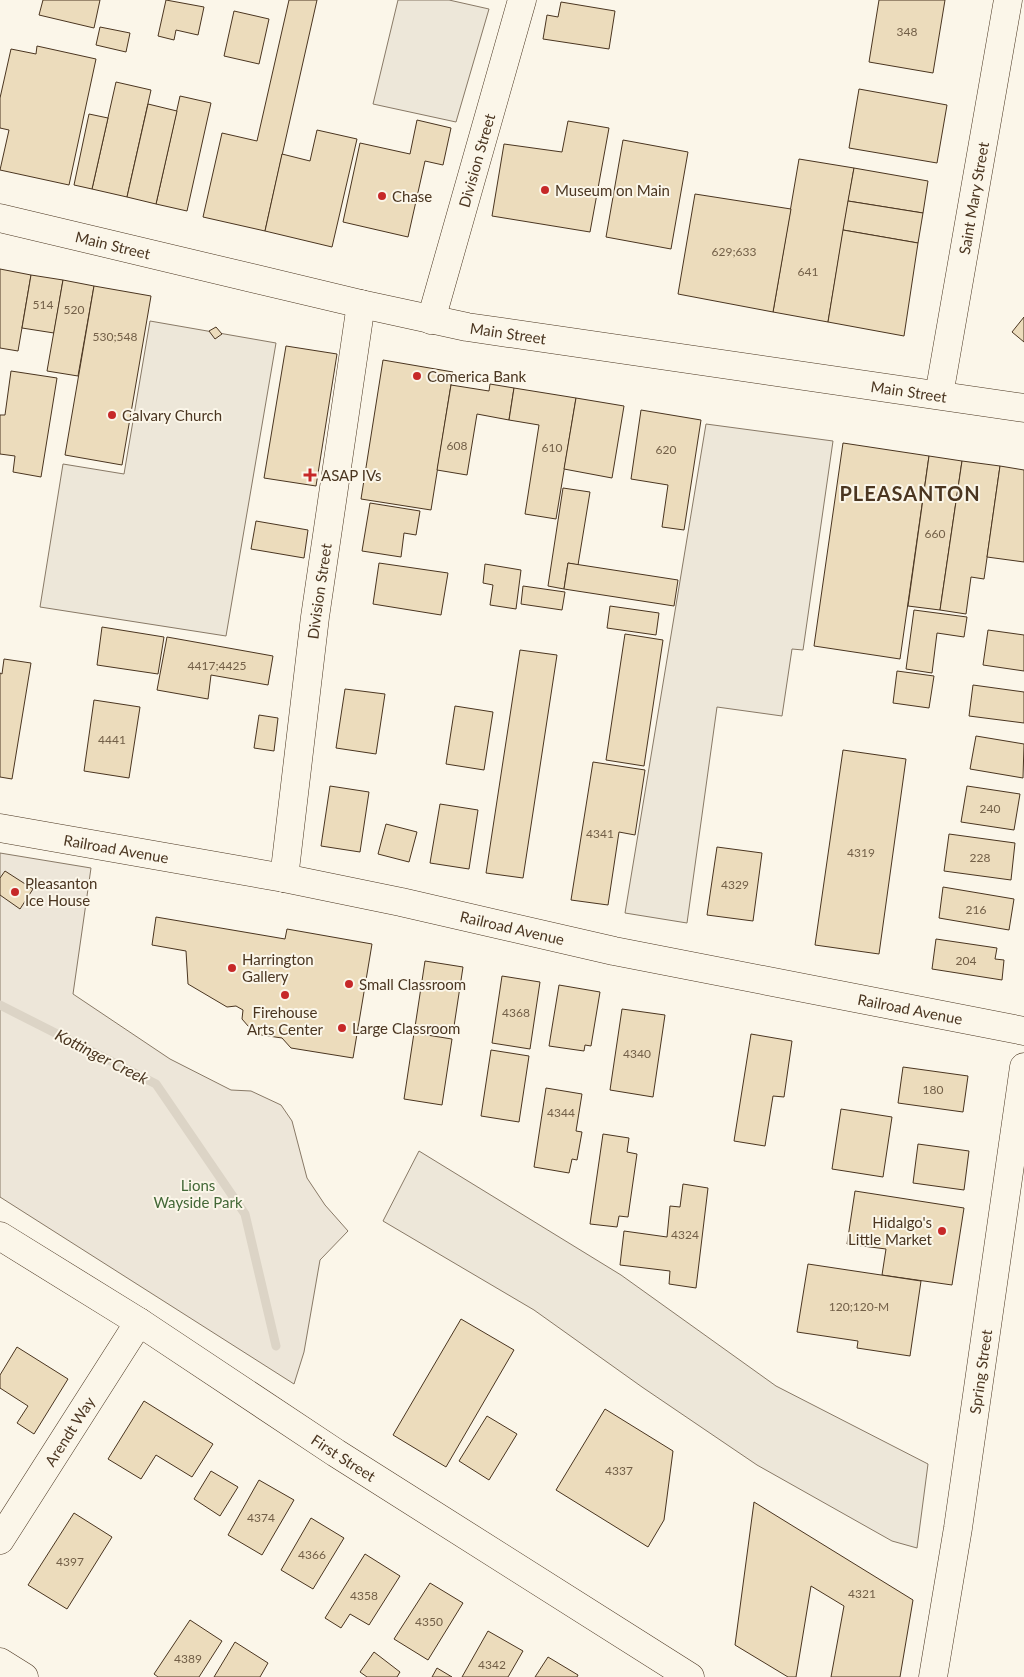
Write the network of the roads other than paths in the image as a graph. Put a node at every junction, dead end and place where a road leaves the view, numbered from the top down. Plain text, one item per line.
1 (522, 0) edge
2 (1008, 0) edge
3 (0, 218) edge
4 (361, 304) junction
5 (430, 320) junction
6 (938, 395) junction
7 (1024, 408) edge
8 (0, 828) edge
9 (284, 878) junction
10 (1024, 1031) edge
11 (1024, 1066) edge
12 (0, 1236) edge
13 (139, 1322) junction
14 (0, 1540) edge
15 (0, 1662) edge
16 (24, 1677) edge
17 (690, 1677) edge
18 (933, 1677) edge

1 - 5 street, Division Street
2 - 6 street, Saint Mary Street
3 - 4 street, Main Street
4 - 5 street, Main Street
4 - 9 street, Division Street
5 - 6 street, Main Street
6 - 7 street, Main Street
8 - 9 street, Railroad Avenue
9 - 10 street, Railroad Avenue
11 - 18 street, Spring Street
12 - 13 street, First Street
13 - 14 street, Arendt Way
13 - 17 street, First Street
15 - 16 street

